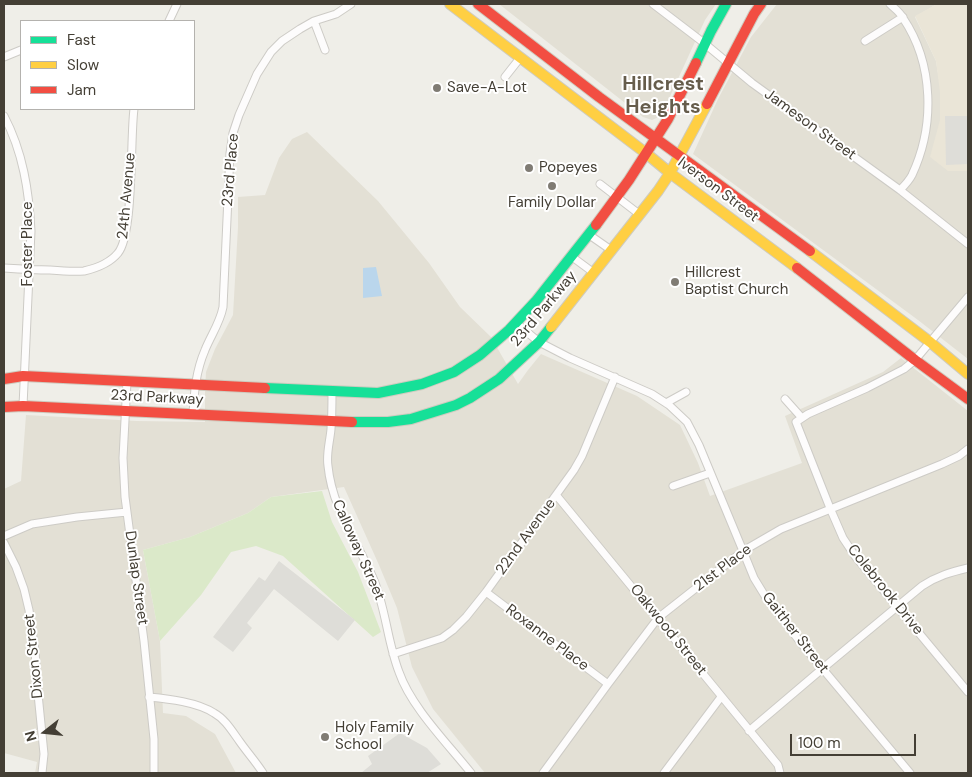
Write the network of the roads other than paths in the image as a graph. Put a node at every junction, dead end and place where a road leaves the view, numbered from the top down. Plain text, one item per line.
1 (175, 4) edge
2 (351, 4) edge
3 (450, 4) edge
4 (478, 4) edge
5 (653, 4) edge
6 (726, 4) edge
7 (761, 4) edge
8 (890, 4) edge
9 (903, 16) junction
10 (169, 20) edge
11 (314, 21) junction
12 (865, 42) dead end
13 (704, 43) junction
14 (20, 50) edge
15 (325, 50) dead end
16 (4, 57) edge
17 (520, 58) junction
18 (728, 64) junction
19 (505, 77) dead end
20 (134, 110) edge
21 (4, 116) edge
22 (656, 137) junction
23 (647, 154) junction
24 (680, 155) junction
25 (670, 173) junction
26 (600, 184) dead end
27 (900, 190) junction
28 (617, 197) junction
29 (639, 214) junction
30 (588, 234) junction
31 (968, 244) edge
32 (611, 250) junction
33 (571, 256) junction
34 (4, 268) edge
35 (30, 269) junction
36 (594, 273) junction
37 (968, 297) edge
38 (516, 323) junction
39 (539, 342) junction
40 (930, 342) junction
41 (915, 360) junction
42 (968, 374) edge
43 (24, 376) junction
44 (615, 377) junction
45 (4, 379) edge
46 (127, 382) junction
47 (195, 385) junction
48 (332, 391) junction
49 (686, 392) dead end
50 (785, 399) dead end
51 (968, 399) edge
52 (666, 403) junction
53 (23, 406) junction
54 (4, 407) edge
55 (126, 412) junction
56 (193, 414) junction
57 (799, 420) junction
58 (332, 422) junction
59 (968, 449) edge
60 (710, 473) junction
61 (673, 486) dead end
62 (557, 496) junction
63 (830, 508) junction
64 (127, 512) junction
65 (4, 536) edge
66 (4, 543) edge
67 (742, 551) junction
68 (968, 568) edge
69 (486, 592) junction
70 (898, 606) junction
71 (658, 618) junction
72 (393, 654) junction
73 (822, 668) junction
74 (608, 684) junction
75 (968, 692) edge
76 (149, 697) junction
77 (722, 697) junction
78 (749, 731) junction
79 (42, 773) edge
80 (154, 773) edge
81 (263, 773) edge
82 (471, 773) edge
83 (544, 773) edge
84 (664, 773) edge
85 (780, 773) edge
86 (910, 773) edge

1 - 10 street
2 - 11 street, 23rd Place
3 - 17 street, Iverson Street
4 - 22 street, Iverson Street
5 - 13 street, Jameson Street
6 - 13 street, 23rd Parkway
7 - 18 street, 23rd Parkway
8 - 9 street
9 - 12 street
9 - 27 street
11 - 15 street
11 - 47 street, 23rd Place
13 - 18 street, Jameson Street
13 - 22 street, 23rd Parkway
14 - 16 street
17 - 19 street
17 - 23 street, Iverson Street
18 - 24 street, 23rd Parkway
18 - 27 street, Jameson Street
20 - 35 street, 24th Avenue
21 - 35 street, Foster Place
22 - 23 street, 23rd Parkway
22 - 24 street, Iverson Street
23 - 25 street, Iverson Street
23 - 28 street, 23rd Parkway
24 - 25 street, 23rd Parkway
24 - 40 street, Iverson Street
25 - 29 street, 23rd Parkway
25 - 41 street, Iverson Street
26 - 28 street
27 - 31 street, Jameson Street
28 - 29 street
28 - 30 street, 23rd Parkway
29 - 32 street, 23rd Parkway
30 - 32 street
30 - 33 street, 23rd Parkway
32 - 36 street, 23rd Parkway
33 - 36 street
33 - 38 street, 23rd Parkway
34 - 35 street, 24th Avenue
35 - 43 street, Foster Place
36 - 39 street, 23rd Parkway
37 - 40 street
38 - 39 street, Gaither Street
38 - 48 street, 23rd Parkway
39 - 44 street, Gaither Street
39 - 58 street, 23rd Parkway
40 - 41 street
40 - 42 street, Iverson Street
41 - 51 street, Iverson Street
41 - 57 street
43 - 45 street, 23rd Parkway
43 - 46 street, 23rd Parkway
43 - 53 street, Foster Place
44 - 52 street, Gaither Street
44 - 62 street, 22nd Avenue
46 - 47 street, 23rd Parkway
46 - 55 street, Dunlap Street
47 - 48 street, 23rd Parkway
47 - 56 street, 23rd Place
48 - 58 street, Calloway Street
49 - 52 street
50 - 57 street
52 - 60 street, Gaither Street
53 - 54 street, 23rd Parkway
53 - 55 street, 23rd Parkway
55 - 56 street, 23rd Parkway
55 - 64 street, Dunlap Street
56 - 58 street, 23rd Parkway
57 - 63 street, Colebrook Drive
58 - 72 street, Calloway Street
59 - 63 street, 21st Place
60 - 61 street
60 - 67 street, Gaither Street
62 - 69 street, 22nd Avenue
62 - 71 street, Oakwood Street
63 - 67 street, 21st Place
63 - 70 street, Colebrook Drive
64 - 65 street
64 - 76 street, Dunlap Street
66 - 79 street, Dixon Street
67 - 71 street, 21st Place
67 - 73 street, Gaither Street
68 - 70 street
69 - 72 street, 22nd Avenue
69 - 74 street, Roxanne Place
70 - 73 street
70 - 75 street, Colebrook Drive
71 - 74 street, 21st Place
71 - 77 street, Oakwood Street
72 - 82 street, Calloway Street
73 - 78 street
73 - 86 street, Gaither Street
74 - 83 street, 21st Place
76 - 80 street, Dunlap Street
76 - 81 street
77 - 78 street, Oakwood Street
77 - 84 street
78 - 85 street, Oakwood Street

